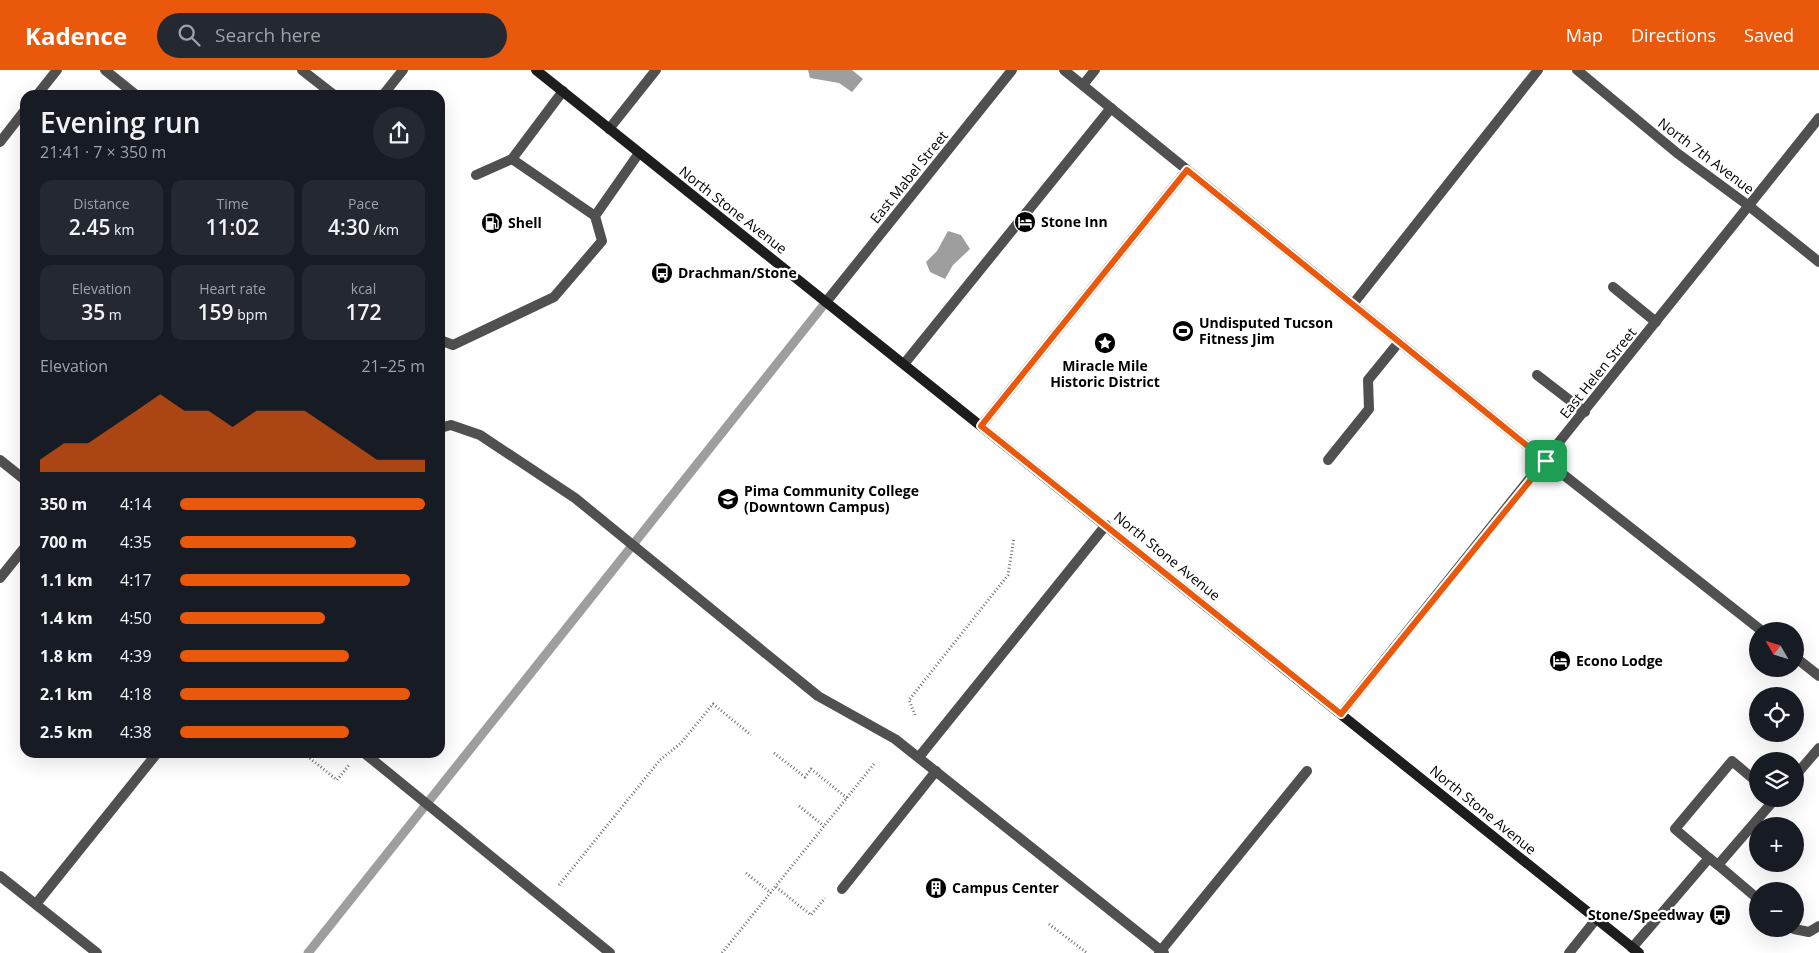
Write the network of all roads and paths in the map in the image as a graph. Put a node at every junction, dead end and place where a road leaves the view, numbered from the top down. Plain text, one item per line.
1 (57, 70) edge
2 (106, 70) edge
3 (302, 70) edge
4 (403, 70) edge
5 (536, 70) edge
6 (656, 70) edge
7 (1012, 70) edge
8 (1064, 70) edge
9 (1095, 70) edge
10 (1538, 70) edge
11 (1577, 70) edge
12 (1083, 85) junction
13 (41, 90) edge
14 (130, 90) edge
15 (328, 90) edge
16 (387, 90) edge
17 (563, 91) junction
18 (1111, 108) junction
19 (20, 116) edge
20 (1819, 118) edge
21 (609, 129) junction
22 (0, 142) edge
23 (639, 153) junction
24 (512, 159) junction
25 (1187, 170) junction
26 (476, 176) dead end
27 (1749, 206) junction
28 (595, 216) junction
29 (1819, 262) edge
30 (1613, 287) dead end
31 (826, 302) junction
32 (1353, 304) junction
33 (1656, 322) junction
34 (445, 342) edge
35 (1399, 342) junction
36 (904, 364) junction
37 (1537, 375) dead end
38 (1584, 412) junction
39 (981, 426) junction
40 (445, 427) edge
41 (0, 460) edge
42 (1328, 460) dead end
43 (1546, 461) junction
44 (20, 476) edge
45 (1106, 525) junction
46 (1014, 538) dead end
47 (20, 552) edge
48 (0, 578) edge
49 (1751, 622) edge
50 (1804, 664) edge
51 (1819, 676) edge
52 (1341, 714) junction
53 (915, 715) dead end
54 (751, 735) dead end
55 (1819, 748) edge
56 (774, 753) dead end
57 (919, 757) junction
58 (153, 758) edge
59 (310, 758) edge
60 (370, 758) edge
61 (354, 759) dead end
62 (874, 764) dead end
63 (1804, 766) edge
64 (936, 771) junction
65 (1307, 771) dead end
66 (1749, 776) edge
67 (847, 798) junction
68 (799, 806) dead end
69 (1768, 807) edge
70 (824, 826) junction
71 (1709, 858) junction
72 (1718, 866) junction
73 (746, 873) dead end
74 (0, 876) edge
75 (776, 887) junction
76 (842, 889) joint
77 (1749, 892) edge
78 (771, 893) junction
79 (547, 901) junction
80 (36, 904) junction
81 (1597, 918) junction
82 (1049, 924) dead end
83 (1819, 926) edge
84 (1804, 931) edge
85 (1636, 950) edge
86 (1162, 952) edge
87 (97, 953) edge
88 (610, 953) edge
89 (722, 953) edge
90 (1087, 953) edge
91 (1569, 953) edge

1 - 13 street
2 - 14 street
3 - 15 street
4 - 16 street
5 - 17 main road, North Stone Avenue
6 - 21 street
7 - 31 street, East Mabel Street
8 - 12 street
9 - 12 street
10 - 32 street
11 - 27 street, North 7th Avenue
12 - 18 street
17 - 21 main road, North Stone Avenue
17 - 24 street
18 - 25 street
18 - 36 street
19 - 22 street
20 - 27 street, East Helen Street
21 - 23 main road, North Stone Avenue
23 - 28 street
23 - 31 main road, North Stone Avenue
24 - 26 street
24 - 28 street
25 - 32 street
25 - 39 street
27 - 29 street, North 7th Avenue
27 - 33 street, East Helen Street
28 - 34 street
30 - 33 street
31 - 36 main road, North Stone Avenue
32 - 35 street
33 - 38 street, East Helen Street
35 - 42 street
35 - 43 street
36 - 39 main road, North Stone Avenue
37 - 38 street
38 - 43 street, East Helen Street
39 - 45 main road, North Stone Avenue
40 - 57 street
41 - 44 street
43 - 49 street
43 - 52 street, East Helen Street
45 - 52 main road, North Stone Avenue
45 - 57 street
46 - 53 path
47 - 48 street
50 - 51 street
52 - 81 main road, North Stone Avenue
54 - 79 path
55 - 63 street
56 - 67 path
57 - 64 street
58 - 80 street
59 - 61 path
60 - 79 street
62 - 67 path
64 - 76 street
64 - 86 street
65 - 86 street
66 - 71 street
67 - 70 path
68 - 70 path
69 - 72 street
70 - 75 path
71 - 72 street
71 - 85 street
72 - 77 street
73 - 78 path
74 - 80 street
75 - 76 path
75 - 78 path
78 - 89 path
79 - 88 street
80 - 87 street
81 - 85 main road, North Stone Avenue
81 - 91 street
82 - 90 path
83 - 84 street

